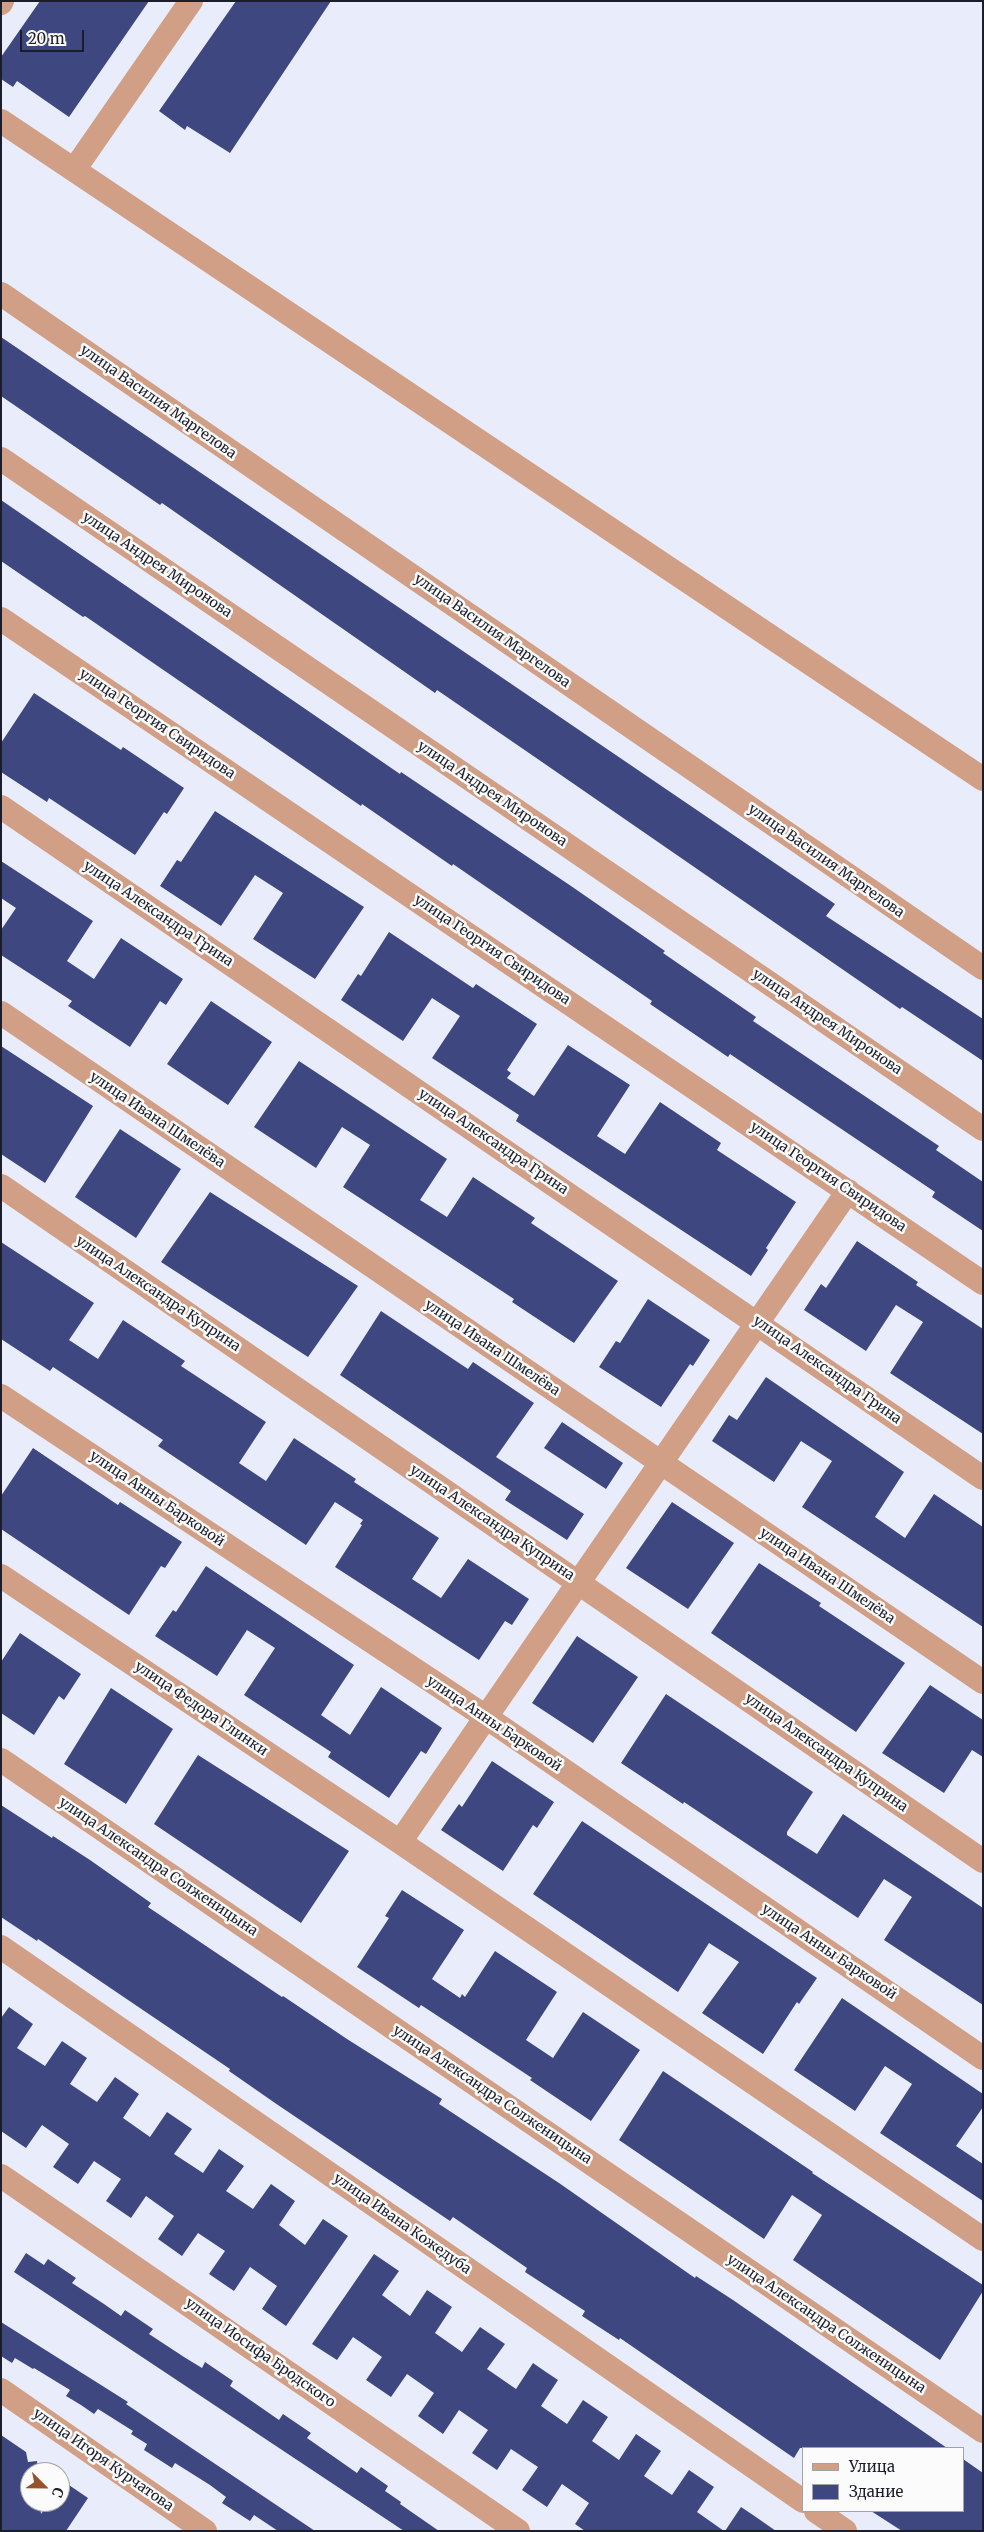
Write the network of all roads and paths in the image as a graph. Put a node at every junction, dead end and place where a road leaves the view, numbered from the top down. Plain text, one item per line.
1 (191, 1) edge
2 (1, 121) edge
3 (74, 170) junction
4 (1, 294) edge
5 (1, 459) edge
6 (1, 618) edge
7 (983, 779) edge
8 (1, 807) edge
9 (983, 968) edge
10 (1, 1013) edge
11 (983, 1129) edge
12 (1, 1186) edge
13 (848, 1191) junction
14 (983, 1283) edge
15 (758, 1323) junction
16 (1, 1396) edge
17 (661, 1463) junction
18 (983, 1478) edge
19 (1, 1576) edge
20 (579, 1582) junction
21 (983, 1682) edge
22 (486, 1717) junction
23 (1, 1760) edge
24 (400, 1842) junction
25 (983, 1861) edge
26 (1, 1947) edge
27 (983, 2058) edge
28 (1, 2176) edge
29 (983, 2239) edge
30 (1, 2390) edge
31 (983, 2431) edge
32 (802, 2500) edge
33 (817, 2512) edge
34 (205, 2531) edge
35 (518, 2531) edge
36 (845, 2531) edge

1 - 3 street
2 - 3 street
3 - 7 street
4 - 9 street, улица Василия Маргелова
5 - 11 street, улица Андрея Миронова
6 - 13 street, улица Георгия Свиридова
8 - 15 street, улица Александра Грина
10 - 17 street, улица Ивана Шмелёва
12 - 20 street, улица Александра Куприна
13 - 14 street, улица Георгия Свиридова
13 - 15 street
15 - 17 street
15 - 18 street, улица Александра Грина
16 - 22 street, улица Анны Барковой
17 - 20 street
17 - 21 street, улица Ивана Шмелёва
19 - 24 street, улица Федора Глинки
20 - 22 street
20 - 25 street, улица Александра Куприна
22 - 24 street
22 - 27 street, улица Анны Барковой
23 - 31 street, улица Александра Солженицына
24 - 29 street, улица Федора Глинки
26 - 32 street, улица Ивана Кожедуба
28 - 35 street, улица Иосифа Бродского
30 - 34 street, улица Игоря Курчатова
33 - 36 street

